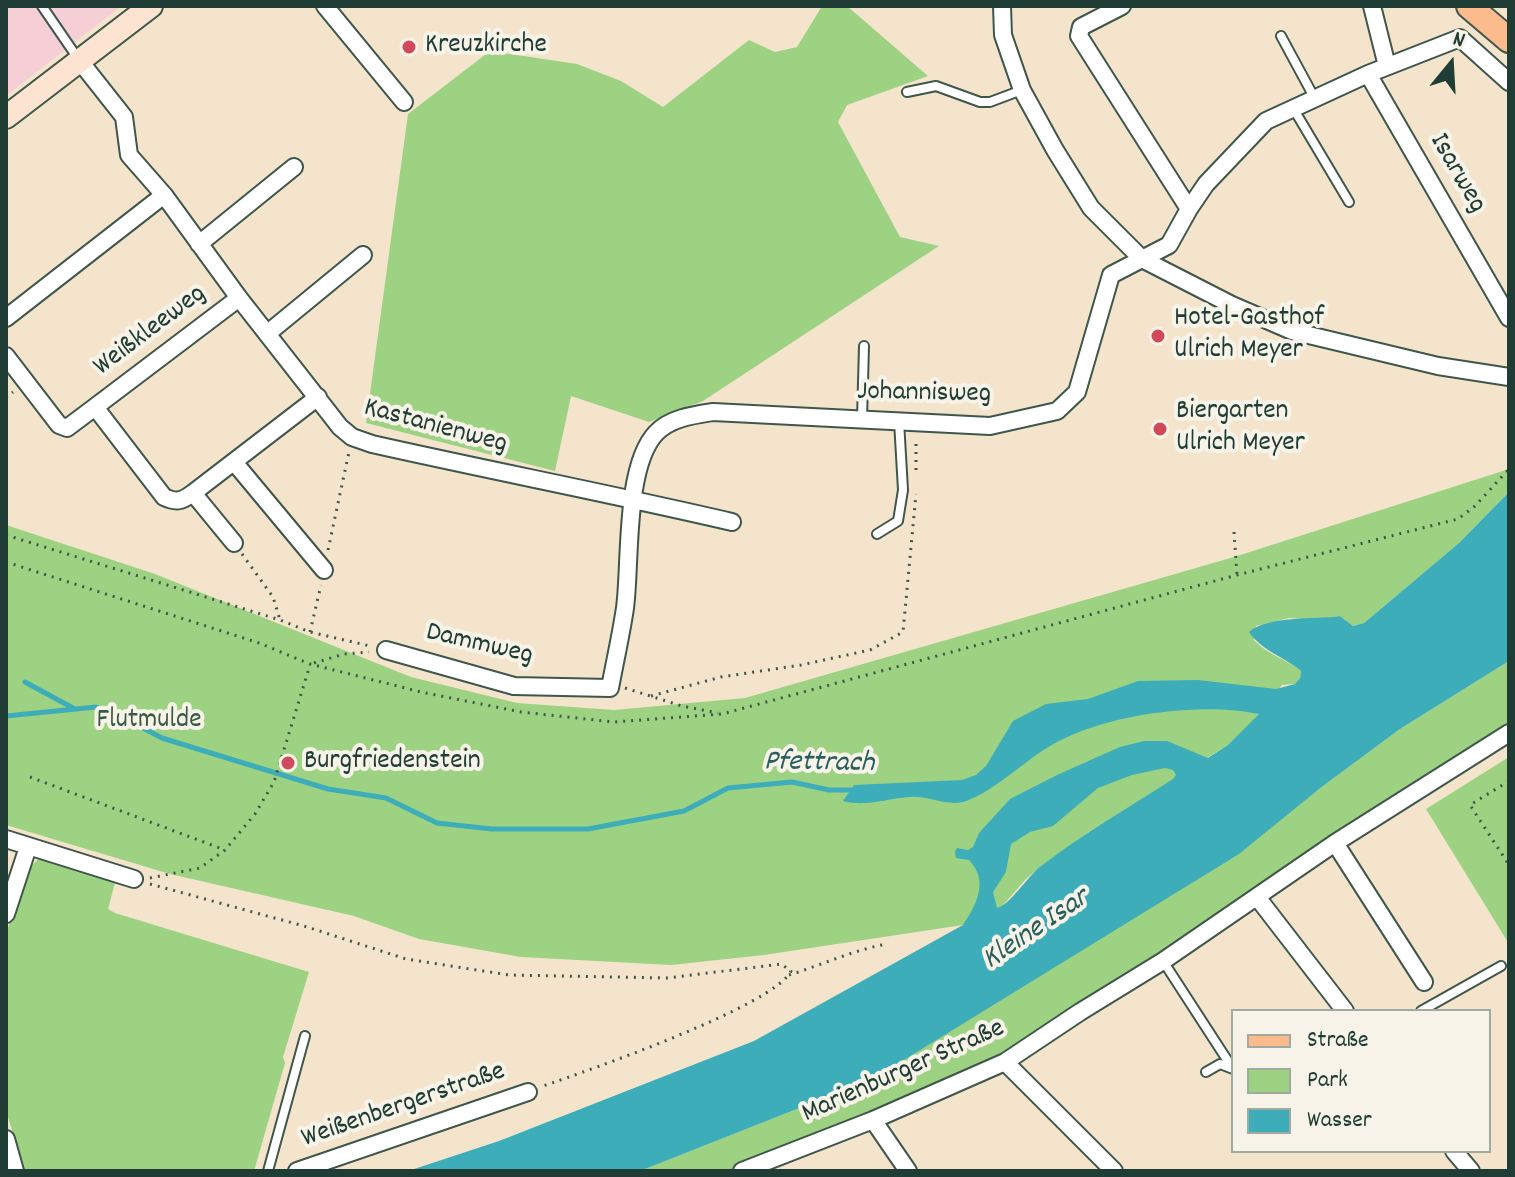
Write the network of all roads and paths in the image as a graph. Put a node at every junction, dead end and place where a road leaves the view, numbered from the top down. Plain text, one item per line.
1 (42, 6) edge
2 (151, 6) edge
3 (325, 6) edge
4 (1002, 6) edge
5 (1122, 6) edge
6 (1372, 6) edge
7 (1469, 6) edge
8 (1281, 36) dead end
9 (1509, 40) edge
10 (79, 60) junction
11 (1387, 66) junction
12 (1368, 74) junction
13 (1509, 82) edge
14 (1022, 90) junction
15 (907, 92) dead end
16 (1314, 97) junction
17 (404, 102) dead end
18 (1292, 108) junction
19 (6, 117) edge
20 (294, 167) dead end
21 (164, 195) junction
22 (1349, 202) dead end
23 (1189, 209) junction
24 (199, 244) junction
25 (363, 255) dead end
26 (1142, 259) junction
27 (239, 298) junction
28 (6, 318) edge
29 (1509, 318) edge
30 (268, 333) junction
31 (864, 346) dead end
32 (6, 356) edge
33 (1509, 377) edge
34 (318, 397) junction
35 (95, 407) junction
36 (862, 419) junction
37 (898, 420) junction
38 (916, 421) junction
39 (352, 437) junction
40 (234, 462) junction
41 (1509, 469) edge
42 (916, 474) dead end
43 (916, 485) dead end
44 (193, 493) junction
45 (634, 499) junction
46 (732, 522) dead end
47 (1234, 532) dead end
48 (877, 534) dead end
49 (6, 535) edge
50 (234, 543) joint
51 (6, 562) edge
52 (324, 570) junction
53 (1237, 575) junction
54 (280, 620) junction
55 (310, 632) junction
56 (386, 650) junction
57 (310, 664) junction
58 (610, 688) junction
59 (651, 696) junction
60 (722, 714) junction
61 (1509, 733) edge
62 (30, 777) dead end
63 (1509, 781) edge
64 (6, 839) edge
65 (1335, 843) junction
66 (28, 847) junction
67 (225, 850) junction
68 (1509, 865) edge
69 (134, 879) junction
70 (1257, 897) junction
71 (6, 914) edge
72 (887, 944) dead end
73 (1163, 961) junction
74 (1501, 966) dead end
75 (789, 975) junction
76 (1424, 982) dead end
77 (1343, 1009) edge
78 (1425, 1009) edge
79 (305, 1036) dead end
80 (1005, 1062) junction
81 (1231, 1066) edge
82 (1231, 1068) edge
83 (1206, 1072) dead end
84 (528, 1092) joint
85 (873, 1120) junction
86 (6, 1139) edge
87 (1456, 1153) edge
88 (15, 1171) edge
89 (268, 1171) edge
90 (297, 1171) edge
91 (742, 1171) edge
92 (908, 1171) edge
93 (1114, 1171) edge
94 (1471, 1171) edge

1 - 10 lane
2 - 10 street
3 - 17 street
4 - 14 street
5 - 23 street
6 - 11 street
7 - 9 main road
8 - 16 lane
10 - 19 street
10 - 21 street, Kastanienweg
11 - 12 street
11 - 13 street
12 - 16 street, Johannisweg
12 - 29 street, Isarweg
14 - 15 lane
14 - 26 street
16 - 18 street, Johannisweg
18 - 22 lane
18 - 23 street, Johannisweg
20 - 24 street
21 - 24 street, Kastanienweg
21 - 28 street
23 - 26 street, Johannisweg
24 - 27 street, Kastanienweg
25 - 30 street
26 - 33 street
26 - 38 street, Johannisweg
27 - 30 street, Kastanienweg
27 - 35 street, Weißkleeweg
30 - 34 street, Kastanienweg
31 - 36 lane
32 - 35 street, Weißkleeweg
34 - 39 street, Kastanienweg
34 - 40 street
35 - 44 street
36 - 37 street, Johannisweg
36 - 45 street, Johannisweg
37 - 38 street, Johannisweg
37 - 48 lane
38 - 42 path
39 - 45 street, Kastanienweg
39 - 52 path
40 - 44 street
40 - 52 street
41 - 53 path
43 - 59 path
44 - 50 street
45 - 46 street
45 - 58 street, Johannisweg
47 - 53 path
49 - 54 path
50 - 54 path
51 - 57 path
52 - 55 path
53 - 60 path
54 - 55 path
55 - 56 path
56 - 57 path
56 - 58 street, Dammweg
57 - 60 path
57 - 67 path
58 - 59 path
59 - 60 path
61 - 65 street, Marienburger Straße
62 - 67 path
63 - 68 path
64 - 66 street
65 - 70 street, Marienburger Straße
65 - 76 street
66 - 69 street
66 - 71 street
67 - 69 path
69 - 75 path
70 - 73 street, Marienburger Straße
70 - 77 street
72 - 75 path
73 - 80 street, Marienburger Straße
73 - 81 lane
74 - 78 lane
75 - 84 path
79 - 89 lane
80 - 85 street, Marienburger Straße
80 - 93 street
82 - 83 lane
84 - 90 street, Weißenbergerstraße
85 - 91 street, Marienburger Straße
85 - 92 street
86 - 88 street
87 - 94 street

